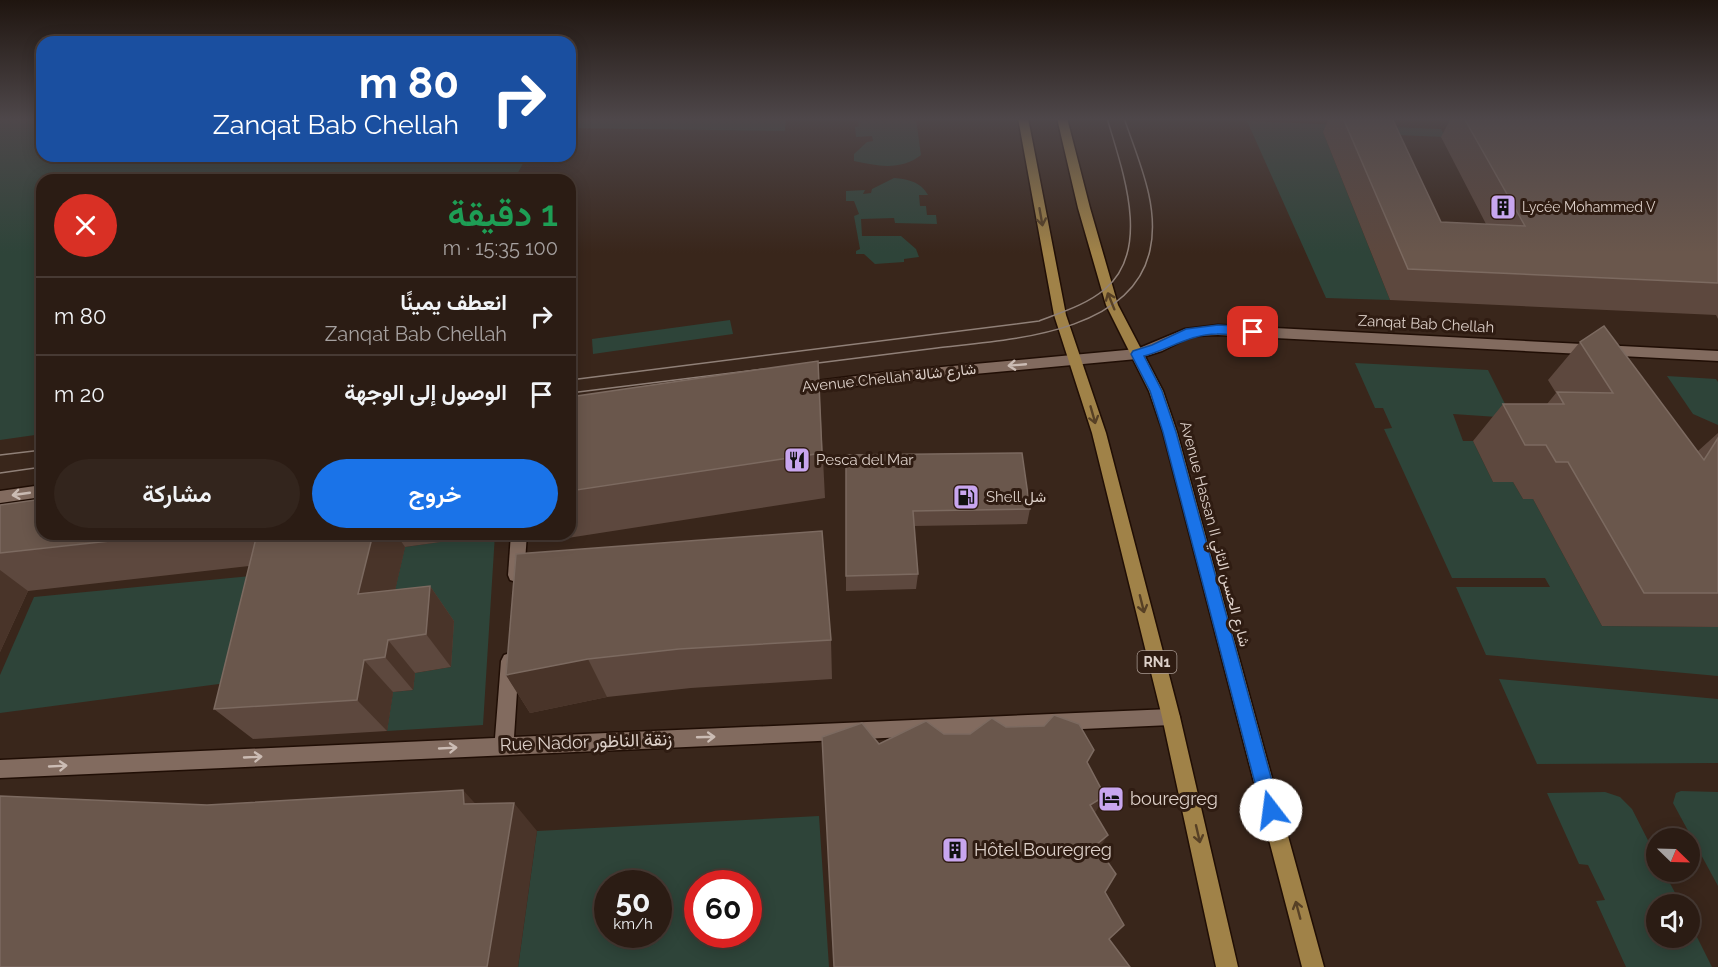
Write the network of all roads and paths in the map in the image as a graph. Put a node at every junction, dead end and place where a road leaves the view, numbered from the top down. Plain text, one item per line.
1 (1031, 163) edge
2 (1073, 163) edge
3 (1137, 354) junction
4 (1718, 356) edge
5 (1075, 359) junction
6 (781, 391) edge
7 (36, 492) edge
8 (0, 497) edge
9 (519, 540) edge
10 (515, 593) edge
11 (512, 640) edge
12 (1171, 717) junction
13 (504, 745) junction
14 (0, 769) edge
15 (1227, 967) edge
16 (1313, 967) edge

1 -> 5 main road, RN1
3 -> 2 main road, Avenue Hassan II شارع الحسن الثاني
3 - 4 street, Zanqat Bab Chellah
3 - 5 street, Avenue Chellah شارع شالة
16 -> 3 main road, Avenue Hassan II شارع الحسن الثاني
5 -> 6 street, Avenue Chellah شارع شالة
5 -> 12 main road, RN1
7 -> 8 street
9 - 10 street
11 - 13 street
13 -> 12 street, Rue Nador زنقة الناظور
12 -> 15 main road, RN1
14 -> 13 street, Rue Nador زنقة الناظور

